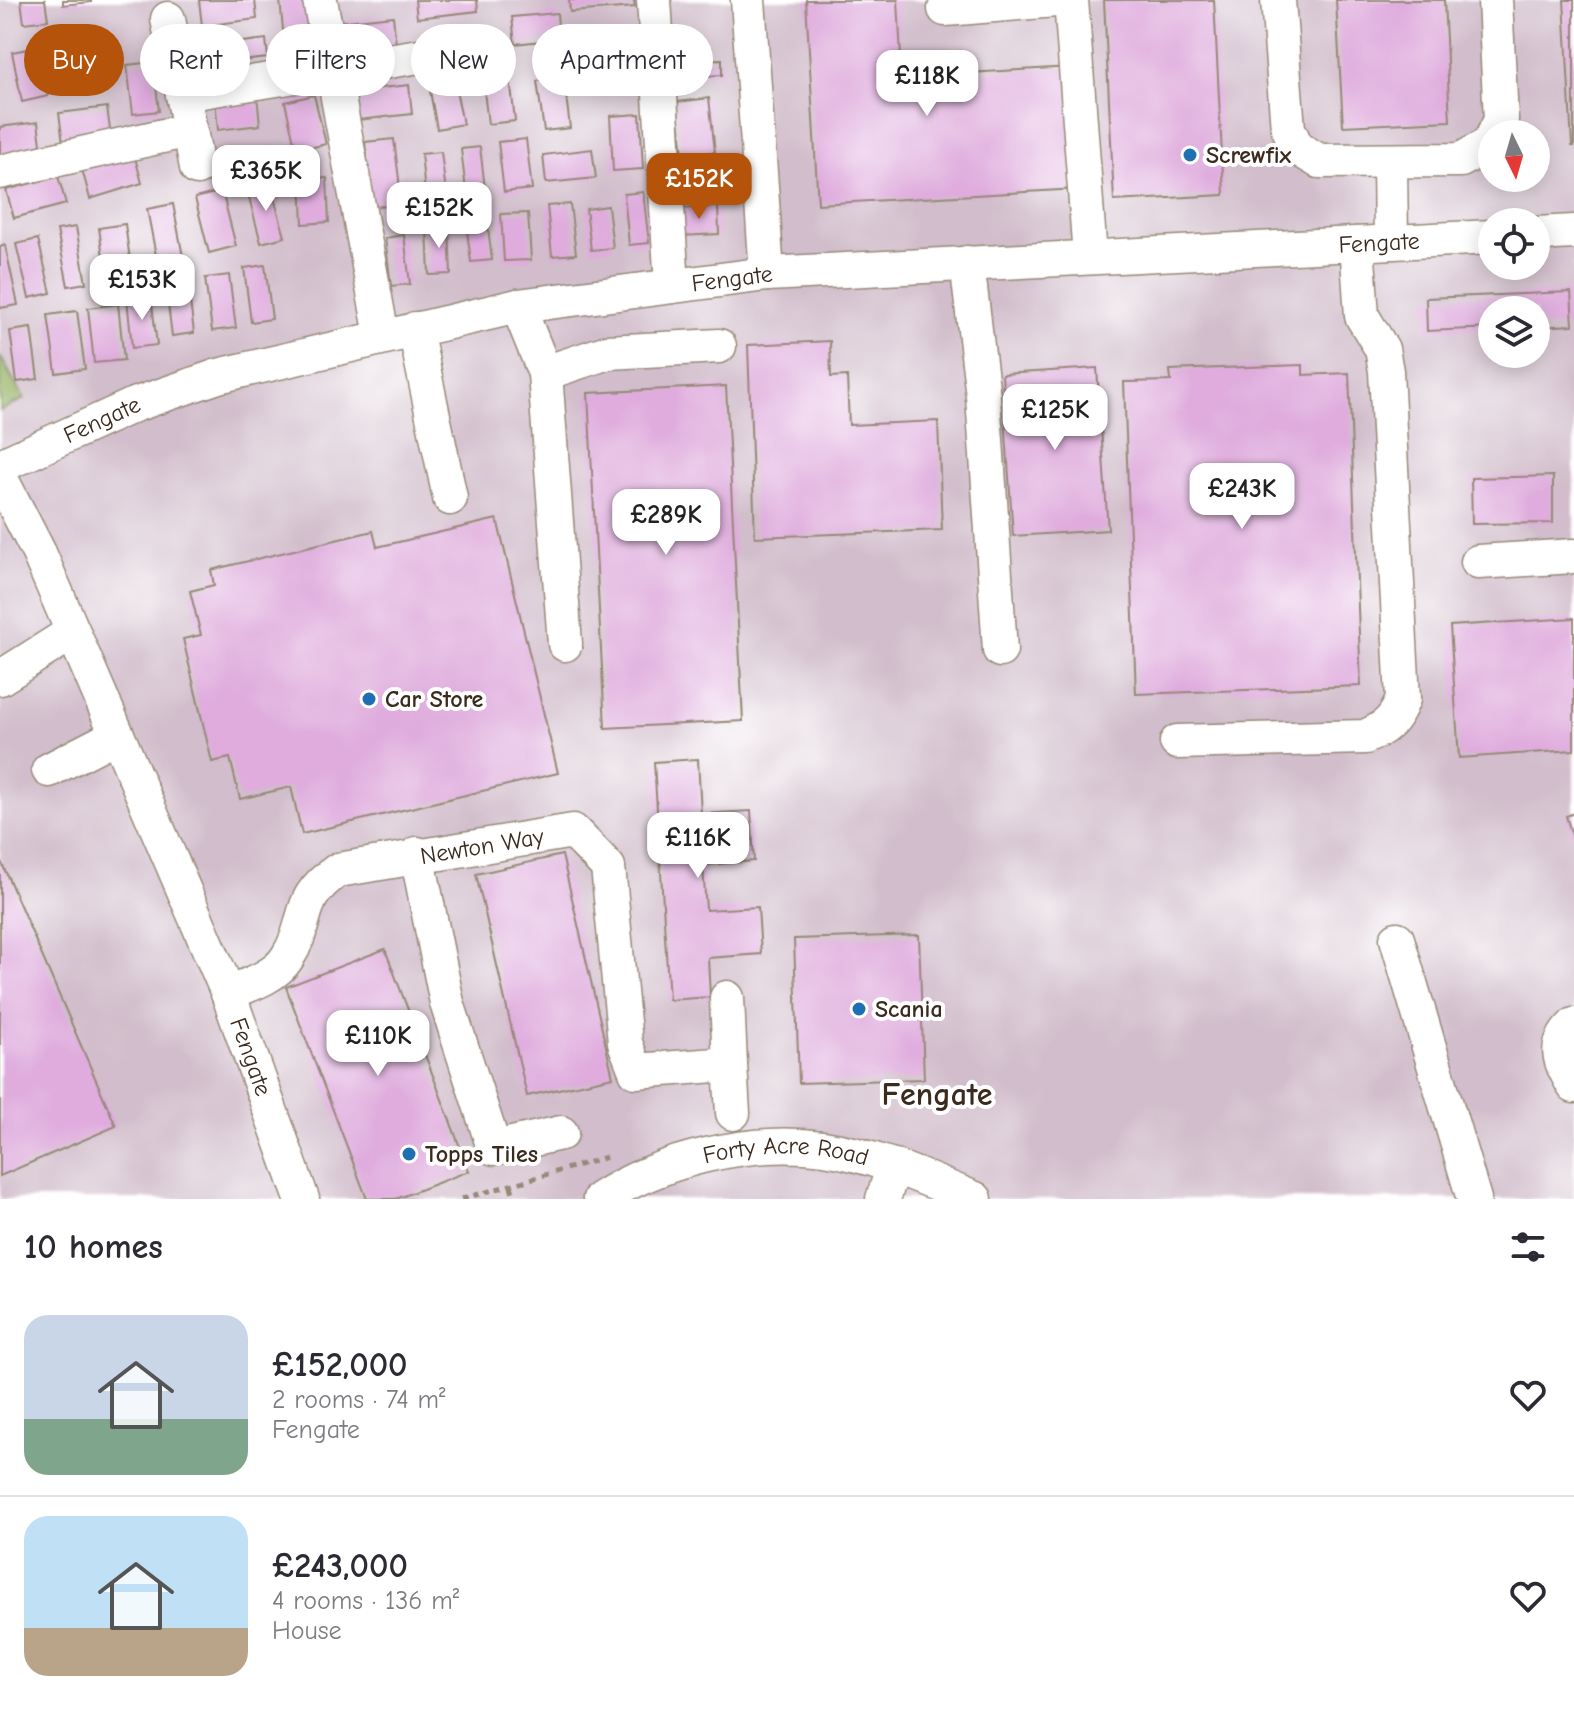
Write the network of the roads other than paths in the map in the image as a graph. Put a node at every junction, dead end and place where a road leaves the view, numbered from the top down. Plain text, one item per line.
1 (320, 0) edge
2 (654, 0) edge
3 (748, 0) edge
4 (1056, 0) edge
5 (1071, 0) edge
6 (1278, 0) edge
7 (1495, 0) edge
8 (945, 9) dead end
9 (168, 19) dead end
10 (169, 24) edge
11 (324, 24) edge
12 (183, 96) edge
13 (339, 96) edge
14 (1501, 120) edge
15 (190, 130) junction
16 (1478, 150) edge
17 (1390, 162) junction
18 (197, 168) dead end
19 (0, 172) edge
20 (1574, 232) edge
21 (1550, 233) edge
22 (1478, 238) edge
23 (1391, 242) junction
24 (1357, 244) junction
25 (1090, 257) junction
26 (967, 263) junction
27 (767, 274) junction
28 (672, 286) junction
29 (518, 306) junction
30 (398, 333) junction
31 (719, 346) dead end
32 (545, 373) junction
33 (0, 466) edge
34 (0, 477) edge
35 (450, 498) dead end
36 (1574, 556) edge
37 (1478, 562) dead end
38 (73, 632) junction
39 (565, 644) dead end
40 (1000, 650) dead end
41 (0, 678) edge
42 (117, 735) junction
43 (1177, 742) dead end
44 (49, 770) dead end
45 (417, 854) junction
46 (1397, 939) dead end
47 (228, 993) junction
48 (727, 998) dead end
49 (1574, 1025) edge
50 (730, 1064) junction
51 (1574, 1086) edge
52 (733, 1113) dead end
53 (561, 1133) dead end
54 (894, 1166) junction
55 (302, 1199) edge
56 (600, 1199) edge
57 (883, 1199) edge
58 (975, 1199) edge
59 (1474, 1199) edge

1 - 11 street
2 - 28 street
3 - 27 street
4 - 8 street
5 - 25 street
6 - 17 street
7 - 14 street
9 - 10 street
12 - 15 street
13 - 30 street
15 - 18 street
15 - 19 street
16 - 17 street
17 - 23 street
20 - 21 street
22 - 23 street, Fengate
23 - 24 street, Fengate
24 - 25 street, Fengate
24 - 43 street
25 - 26 street, Fengate
26 - 27 street, Fengate
26 - 40 street
27 - 28 street, Fengate
28 - 29 street, Fengate
29 - 30 street, Fengate
29 - 32 street
30 - 33 street, Fengate
30 - 35 street
31 - 32 street
32 - 39 street
34 - 38 street, Fengate
36 - 37 street
38 - 41 street
38 - 42 street, Fengate
42 - 44 street
42 - 47 street, Fengate
45 - 47 street, Newton Way
45 - 50 street, Newton Way
45 - 53 street
46 - 59 street
47 - 55 street, Fengate
48 - 50 street
49 - 51 street
50 - 52 street
54 - 56 street, Forty Acre Road
54 - 57 street
54 - 58 street, Forty Acre Road

